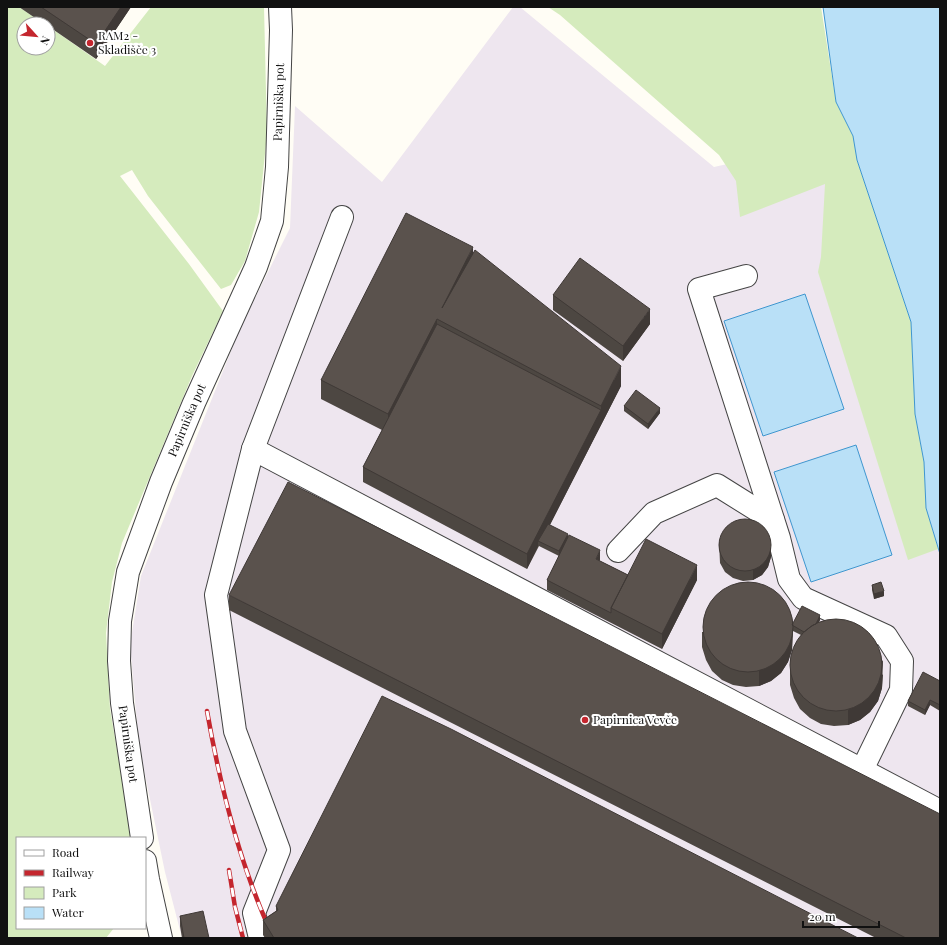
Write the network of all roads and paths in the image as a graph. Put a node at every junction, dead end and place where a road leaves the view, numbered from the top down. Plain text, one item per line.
1 (280, 7) edge
2 (342, 217) dead end
3 (746, 276) dead end
4 (253, 449) junction
5 (773, 520) junction
6 (618, 551) dead end
7 (862, 770) junction
8 (940, 811) edge
9 (142, 837) edge
10 (146, 867) edge
11 (161, 938) edge
12 (260, 938) edge

1 - 9 street, Papirniška pot
2 - 4 street
3 - 5 street
4 - 7 street
4 - 12 street
5 - 6 street
5 - 7 street
7 - 8 street
10 - 11 street

